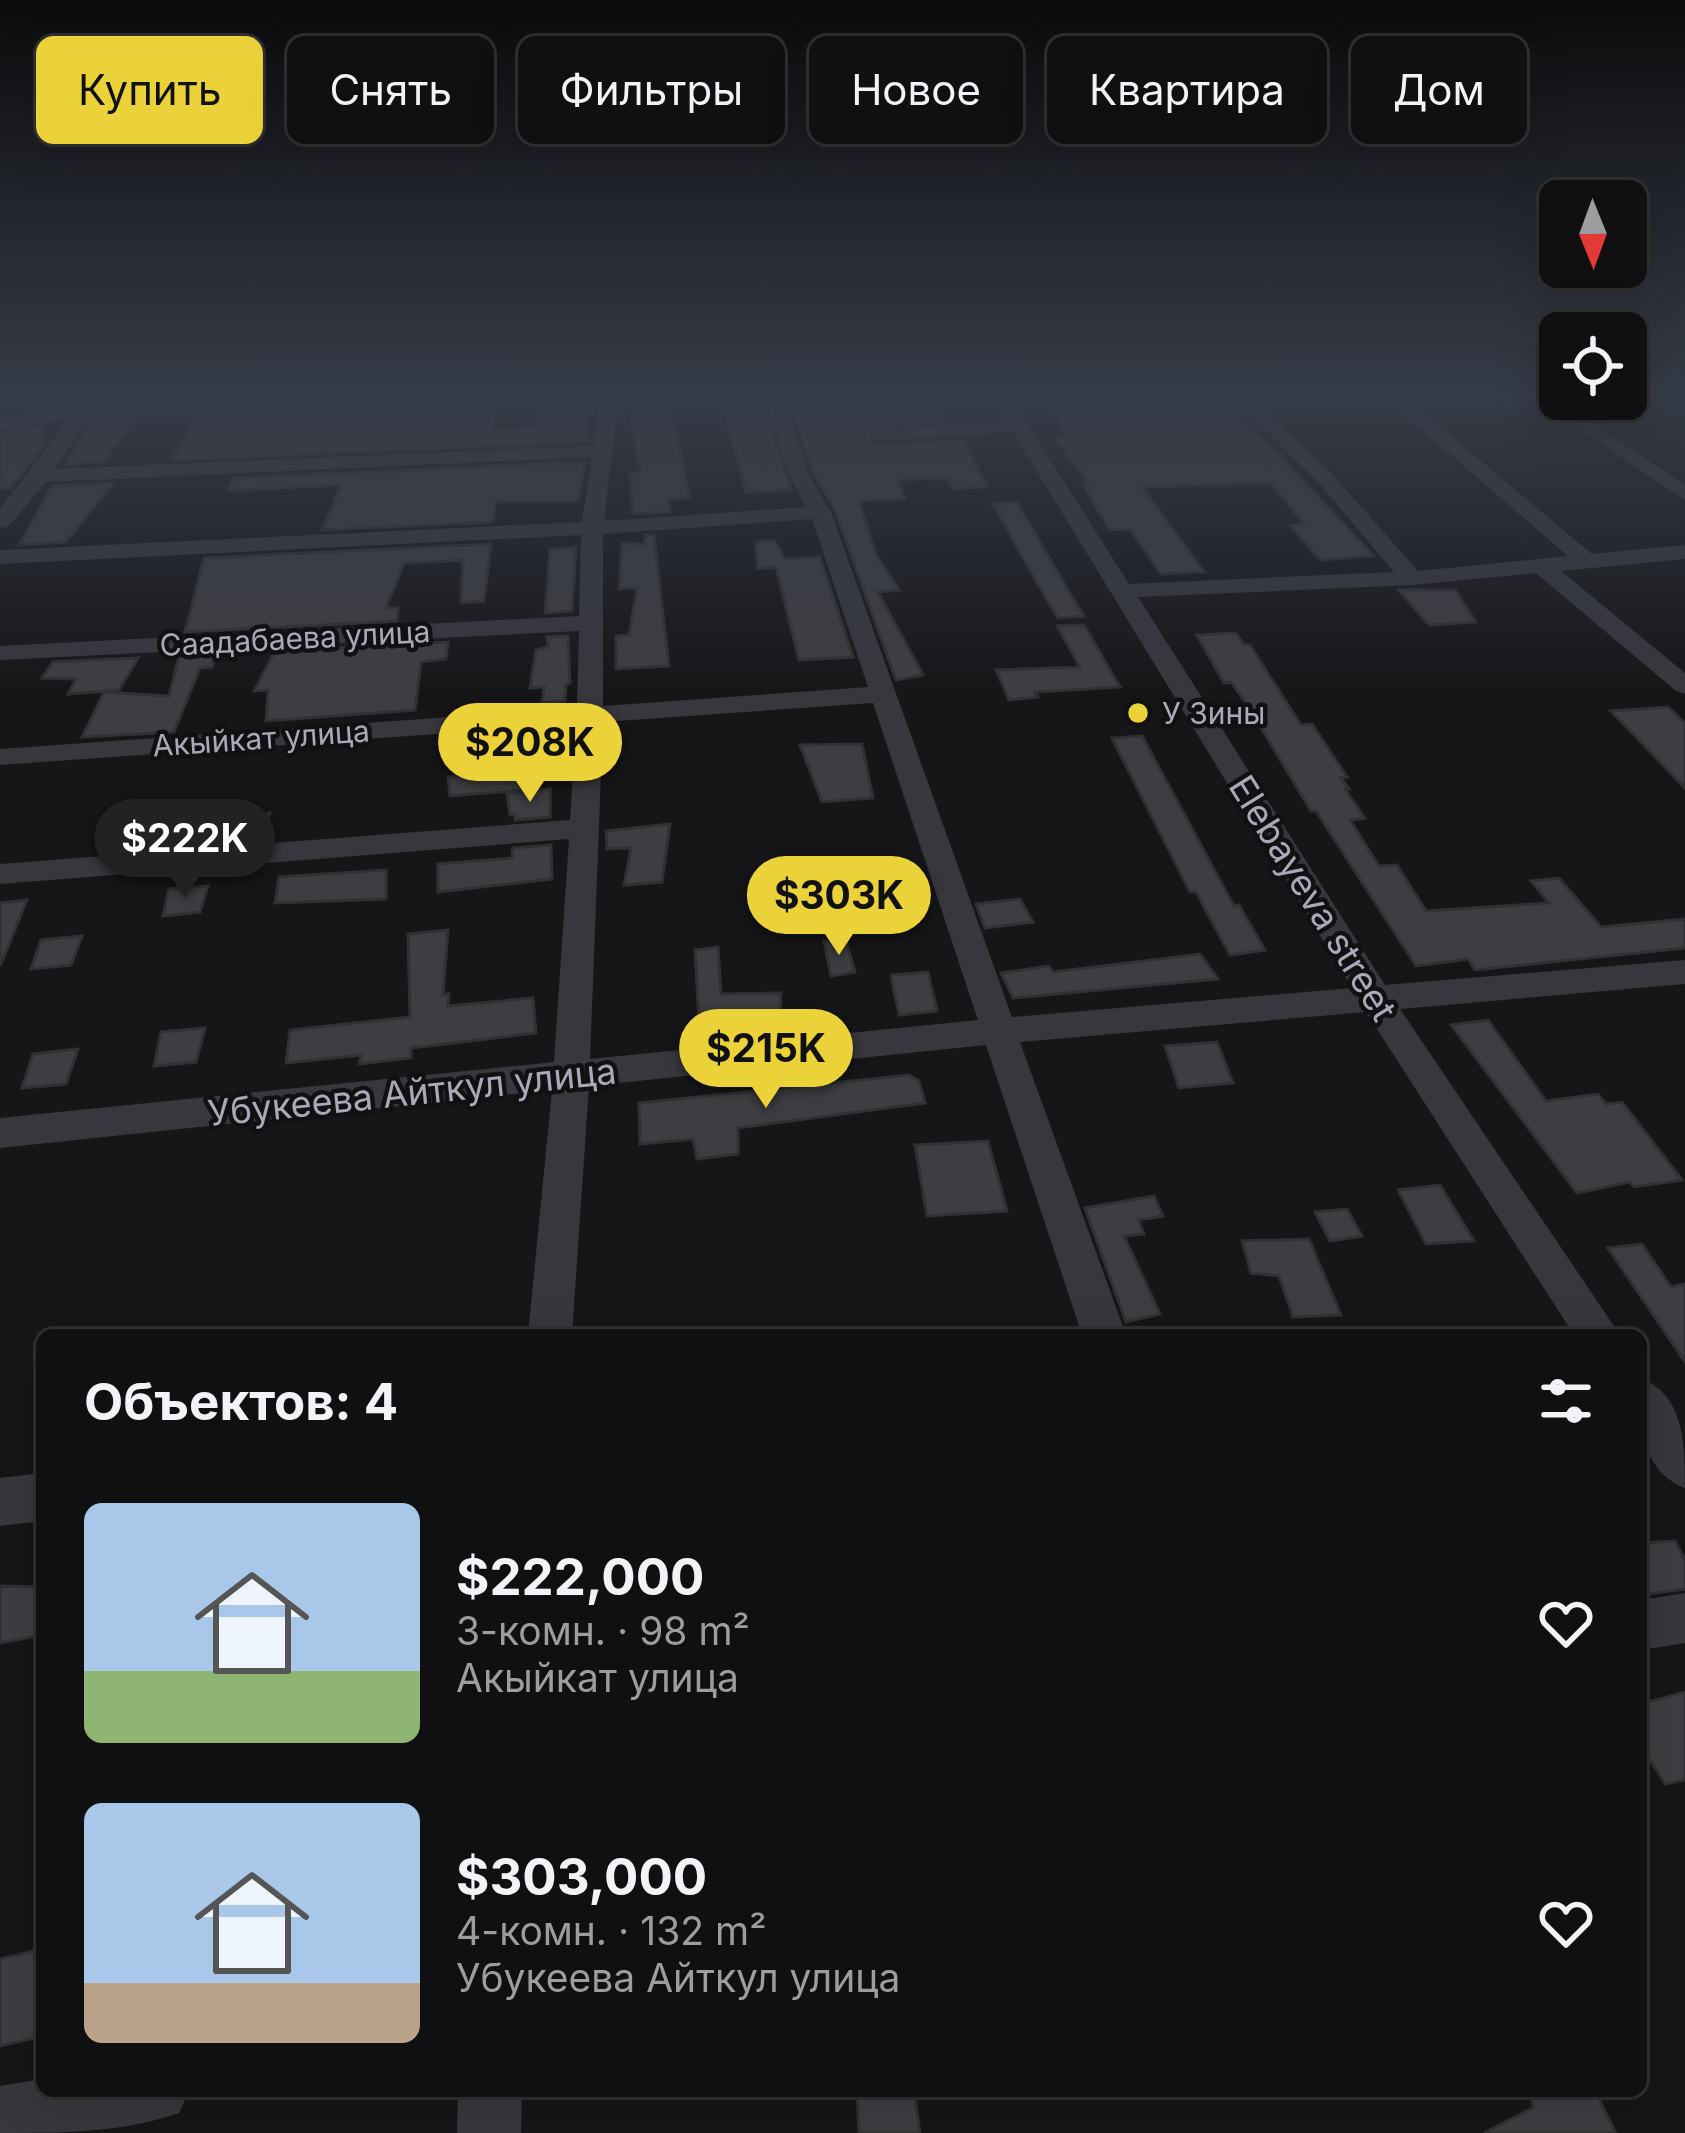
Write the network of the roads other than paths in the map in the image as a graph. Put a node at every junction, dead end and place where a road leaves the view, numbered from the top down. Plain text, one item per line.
1 (24, 495) edge
2 (597, 495) edge
3 (811, 495) edge
4 (1062, 495) edge
5 (1339, 495) edge
6 (1508, 495) edge
7 (820, 512) junction
8 (0, 522) edge
9 (592, 528) junction
10 (1683, 554) edge
11 (0, 556) edge
12 (1588, 562) junction
13 (1542, 566) junction
14 (1412, 578) junction
15 (1121, 590) junction
16 (590, 623) junction
17 (0, 653) edge
18 (1685, 686) edge
19 (881, 694) junction
20 (590, 713) junction
21 (0, 757) edge
22 (585, 828) junction
23 (0, 874) edge
24 (1685, 972) edge
25 (1375, 998) junction
26 (996, 1031) junction
27 (572, 1076) junction
28 (0, 1133) edge
29 (551, 1329) edge
30 (1102, 1329) edge
31 (1594, 1329) edge
32 (1647, 1408) edge
33 (1685, 1466) edge
34 (36, 1498) edge
35 (0, 1502) edge
36 (1685, 1618) edge
37 (1647, 1624) edge
38 (122, 2097) edge
39 (490, 2097) edge
40 (0, 2118) edge
41 (489, 2133) edge

1 - 8 street
2 - 9 street
3 - 7 street
4 - 15 street, Elebayeva street
5 - 14 street
6 - 12 street
7 - 9 street
7 - 19 street
9 - 11 street
9 - 16 street
10 - 12 street
12 - 13 street
13 - 14 street
13 - 18 street
14 - 15 street
15 - 25 street, Elebayeva street
16 - 17 street, Саадабаева улица
16 - 20 street
19 - 20 street, Акыйкат улица
19 - 26 street
20 - 21 street, Акыйкат улица
20 - 22 street
22 - 23 street
22 - 27 street
24 - 25 street, Убукеева Айткул улица
25 - 26 street, Убукеева Айткул улица
25 - 31 street, Elebayeva street
26 - 27 street, Убукеева Айткул улица
26 - 30 street
27 - 28 street, Убукеева Айткул улица
27 - 29 street
32 - 33 street
34 - 35 street
36 - 37 street
38 - 40 street
39 - 41 street

